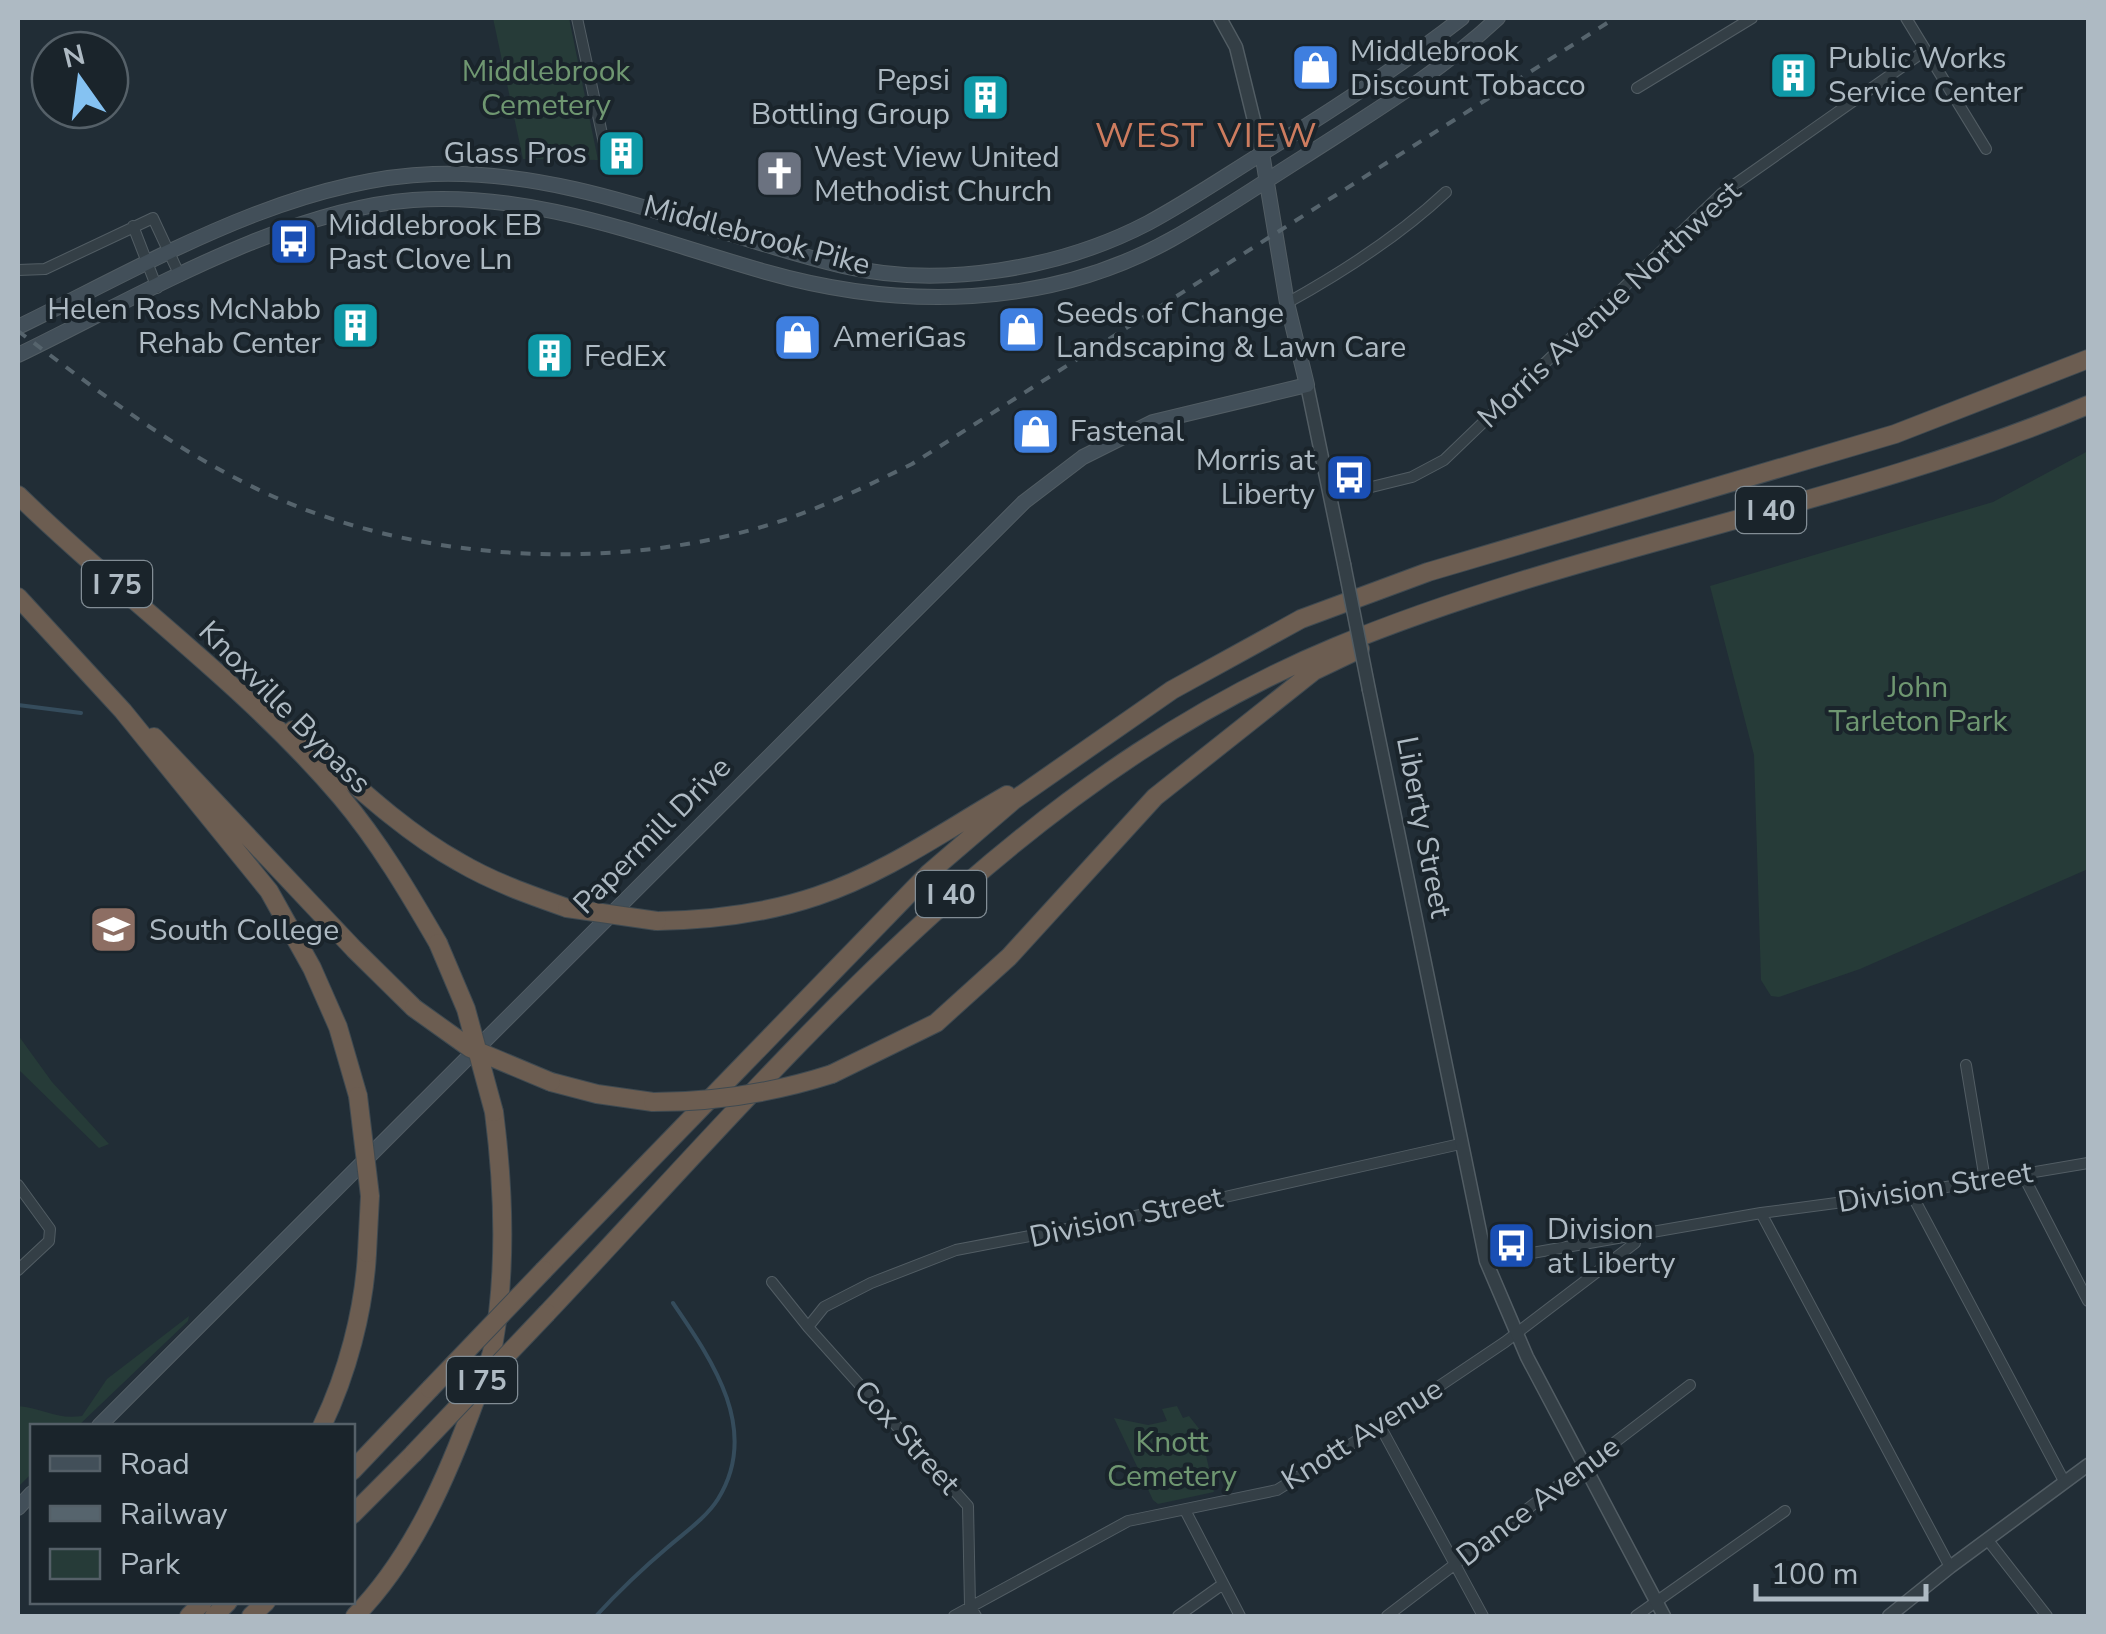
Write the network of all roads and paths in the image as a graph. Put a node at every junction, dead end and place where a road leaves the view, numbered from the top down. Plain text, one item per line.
1 (577, 18) edge
2 (1220, 18) edge
3 (1462, 18) edge
4 (1498, 18) edge
5 (1752, 18) edge
6 (1906, 18) edge
7 (1926, 50) junction
8 (1637, 88) dead end
9 (1986, 149) dead end
10 (1262, 153) junction
11 (607, 156) dead end
12 (1266, 181) junction
13 (1446, 192) dead end
14 (133, 226) junction
15 (170, 254) junction
16 (147, 265) junction
17 (18, 270) edge
18 (180, 276) junction
19 (157, 288) junction
20 (1287, 303) junction
21 (18, 328) edge
22 (18, 355) edge
23 (2088, 359) edge
24 (1307, 385) junction
25 (2088, 405) edge
26 (18, 495) edge
27 (1330, 497) junction
28 (18, 597) edge
29 (1451, 606) junction
30 (217, 672) junction
31 (123, 711) junction
32 (1102, 738) junction
33 (1966, 1065) dead end
34 (1460, 1144) junction
35 (2088, 1163) edge
36 (2022, 1173) junction
37 (1985, 1180) junction
38 (18, 1185) edge
39 (1911, 1193) junction
40 (1761, 1213) junction
41 (1634, 1239) junction
42 (1486, 1261) junction
43 (18, 1270) edge
44 (772, 1282) dead end
45 (2088, 1301) edge
46 (808, 1327) junction
47 (1516, 1334) junction
48 (1690, 1385) dead end
49 (101, 1424) edge
50 (323, 1424) edge
51 (1380, 1426) junction
52 (2088, 1465) edge
53 (1585, 1466) junction
54 (355, 1468) edge
55 (2064, 1480) junction
56 (1185, 1510) junction
57 (1785, 1511) dead end
58 (355, 1512) edge
59 (1987, 1539) junction
60 (1456, 1563) junction
61 (1950, 1567) junction
62 (1223, 1584) junction
63 (1656, 1601) junction
64 (973, 1611) edge
65 (355, 1616) edge
66 (954, 1616) edge
67 (1178, 1616) edge
68 (1240, 1616) edge
69 (1386, 1616) edge
70 (1483, 1616) edge
71 (1636, 1616) edge
72 (1664, 1616) edge
73 (1889, 1616) edge
74 (2047, 1616) edge

1 - 11 street
2 - 10 street, Liberty Street
3 - 10 main road, Middlebrook Pike
4 - 12 main road, Middlebrook Pike
5 - 8 street
6 - 7 street
7 - 9 street
7 - 27 street, Morris Avenue Northwest
10 - 12 main road, Liberty Street
10 - 15 main road, Middlebrook Pike
12 - 18 main road, Middlebrook Pike
12 - 20 main road, Liberty Street
13 - 20 street
14 - 15 street
14 - 16 street
14 - 17 street
15 - 16 main road, Middlebrook Pike
15 - 18 street
16 - 19 street
16 - 21 main road, Middlebrook Pike
18 - 19 main road, Middlebrook Pike
19 - 22 main road, Middlebrook Pike
20 - 24 main road, Liberty Street
23 - 32 highway, I 40
24 - 27 street, Liberty Street
24 - 49 main road, Papermill Drive
25 - 29 highway, I 40
26 - 30 highway, Knoxville Bypass / I 75
27 - 34 street, Liberty Street, bridge
28 - 31 highway, I 75
29 - 31 highway, bridge
29 - 58 highway, I 40, bridge
30 - 32 highway, bridge
30 - 65 highway, Knoxville Bypass / I 75, bridge
31 - 50 highway, I 75, bridge
32 - 54 highway, I 40, bridge
33 - 37 street
34 - 42 street, Liberty Street
34 - 46 street, Division Street
35 - 36 street, Division Street
36 - 37 street, Division Street
36 - 45 street
37 - 39 street, Division Street
38 - 43 street
39 - 40 street, Division Street
39 - 55 street
40 - 41 street, Division Street
40 - 61 street
41 - 42 street, Division Street
41 - 47 street, Knott Avenue
42 - 47 street, Liberty Street
44 - 46 street, Cox Street
46 - 64 street, Cox Street
47 - 51 street, Knott Avenue
47 - 53 street, Liberty Street
48 - 53 street, Dance Avenue
51 - 56 street, Knott Avenue
51 - 60 street
52 - 55 street
53 - 60 street, Dance Avenue
53 - 63 street, Liberty Street
55 - 59 street
56 - 62 street
56 - 64 street, Knott Avenue
57 - 63 street
59 - 61 street
59 - 74 street
60 - 69 street, Dance Avenue
60 - 70 street
61 - 73 street
62 - 67 street
62 - 68 street
63 - 71 street
63 - 72 street, Liberty Street
64 - 66 street, Knott Avenue

